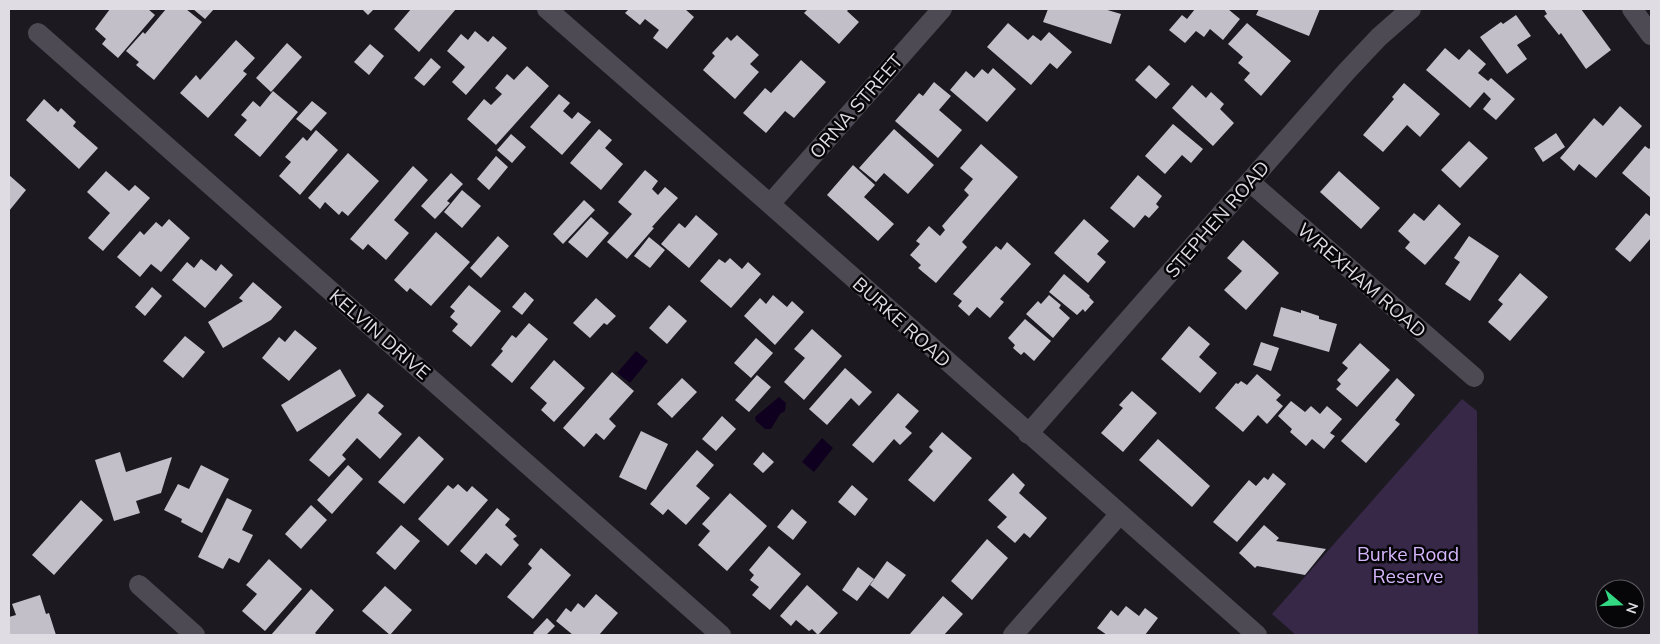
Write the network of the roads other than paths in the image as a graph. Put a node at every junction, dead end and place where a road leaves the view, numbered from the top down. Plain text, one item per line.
1 (547, 9) edge
2 (942, 9) edge
3 (1410, 9) edge
4 (1632, 9) edge
5 (38, 33) dead end
6 (1651, 35) edge
7 (1250, 182) junction
8 (770, 204) junction
9 (1474, 377) dead end
10 (1028, 434) junction
11 (1120, 514) junction
12 (138, 585) dead end
13 (195, 635) edge
14 (721, 635) edge
15 (1013, 635) edge
16 (1257, 635) edge

1 - 8 street, BURKE ROAD
2 - 8 street, ORNA STREET
3 - 7 street, STEPHEN ROAD
4 - 6 street
5 - 14 street, KELVIN DRIVE
7 - 9 street, WREXHAM ROAD
7 - 10 street, STEPHEN ROAD
8 - 10 street, BURKE ROAD
10 - 11 street, BURKE ROAD
11 - 15 street
11 - 16 street, BURKE ROAD
12 - 13 street

